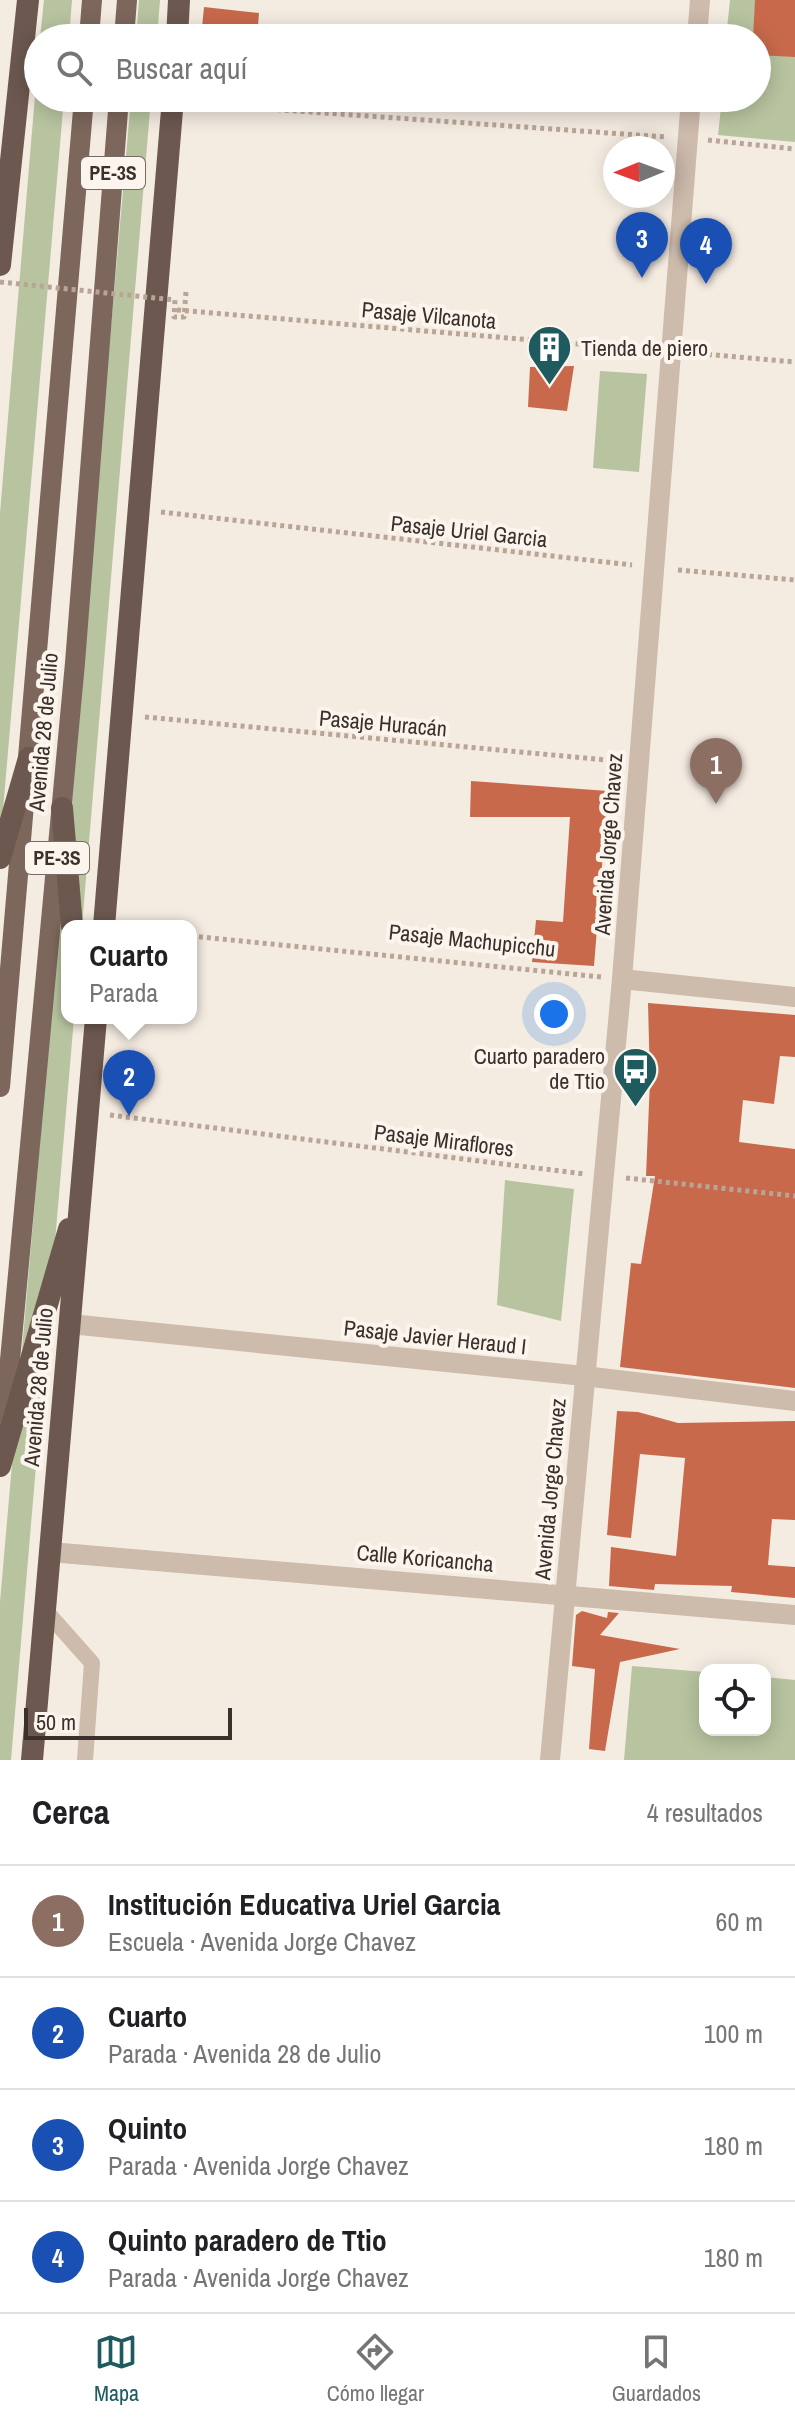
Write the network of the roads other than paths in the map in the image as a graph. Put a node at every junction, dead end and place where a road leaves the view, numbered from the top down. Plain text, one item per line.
1 (28, 0) edge
2 (92, 0) edge
3 (127, 0) edge
4 (179, 0) edge
5 (700, 0) edge
6 (25, 24) edge
7 (90, 24) edge
8 (125, 24) edge
9 (178, 24) edge
10 (698, 24) edge
11 (24, 38) edge
12 (83, 112) edge
13 (118, 112) edge
14 (171, 112) edge
15 (690, 112) edge
16 (0, 265) edge
17 (29, 758) junction
18 (62, 808) junction
19 (0, 858) edge
20 (71, 920) edge
21 (105, 920) edge
22 (622, 979) junction
23 (795, 997) edge
24 (84, 1024) edge
25 (96, 1024) edge
26 (91, 1083) junction
27 (0, 1087) edge
28 (83, 1182) junction
29 (70, 1324) junction
30 (584, 1376) junction
31 (795, 1401) edge
32 (0, 1466) edge
33 (50, 1552) junction
34 (565, 1593) junction
35 (45, 1610) junction
36 (795, 1615) edge
37 (32, 1760) edge
38 (85, 1760) edge
39 (550, 1760) edge

1 - 6 highway
2 - 7 main road
3 - 8 main road
4 - 9 highway
5 - 10 street
11 - 16 highway
12 - 17 main road, Avenida 28 de Julio / PE-3S
13 - 18 main road, Avenida 28 de Julio / PE-3S
14 - 21 highway
15 - 22 street, Avenida Jorge Chavez
17 - 19 highway
17 - 27 main road, Avenida 28 de Julio / PE-3S
18 - 20 highway
18 - 32 main road, Avenida 28 de Julio / PE-3S
22 - 23 street
22 - 30 street, Avenida Jorge Chavez
24 - 26 highway
25 - 26 highway, Avenida 28 de Julio
26 - 28 highway, Avenida 28 de Julio
28 - 29 highway, Avenida 28 de Julio
28 - 32 highway
29 - 30 street, Pasaje Javier Heraud I
29 - 33 highway, Avenida 28 de Julio
30 - 31 street, Pasaje Javier Heraud I
30 - 34 street, Avenida Jorge Chavez
33 - 34 street, Calle Koricancha
33 - 35 highway, Avenida 28 de Julio
34 - 36 street, Calle Koricancha
34 - 39 street, Avenida Jorge Chavez
35 - 37 highway, Avenida 28 de Julio
35 - 38 lane

